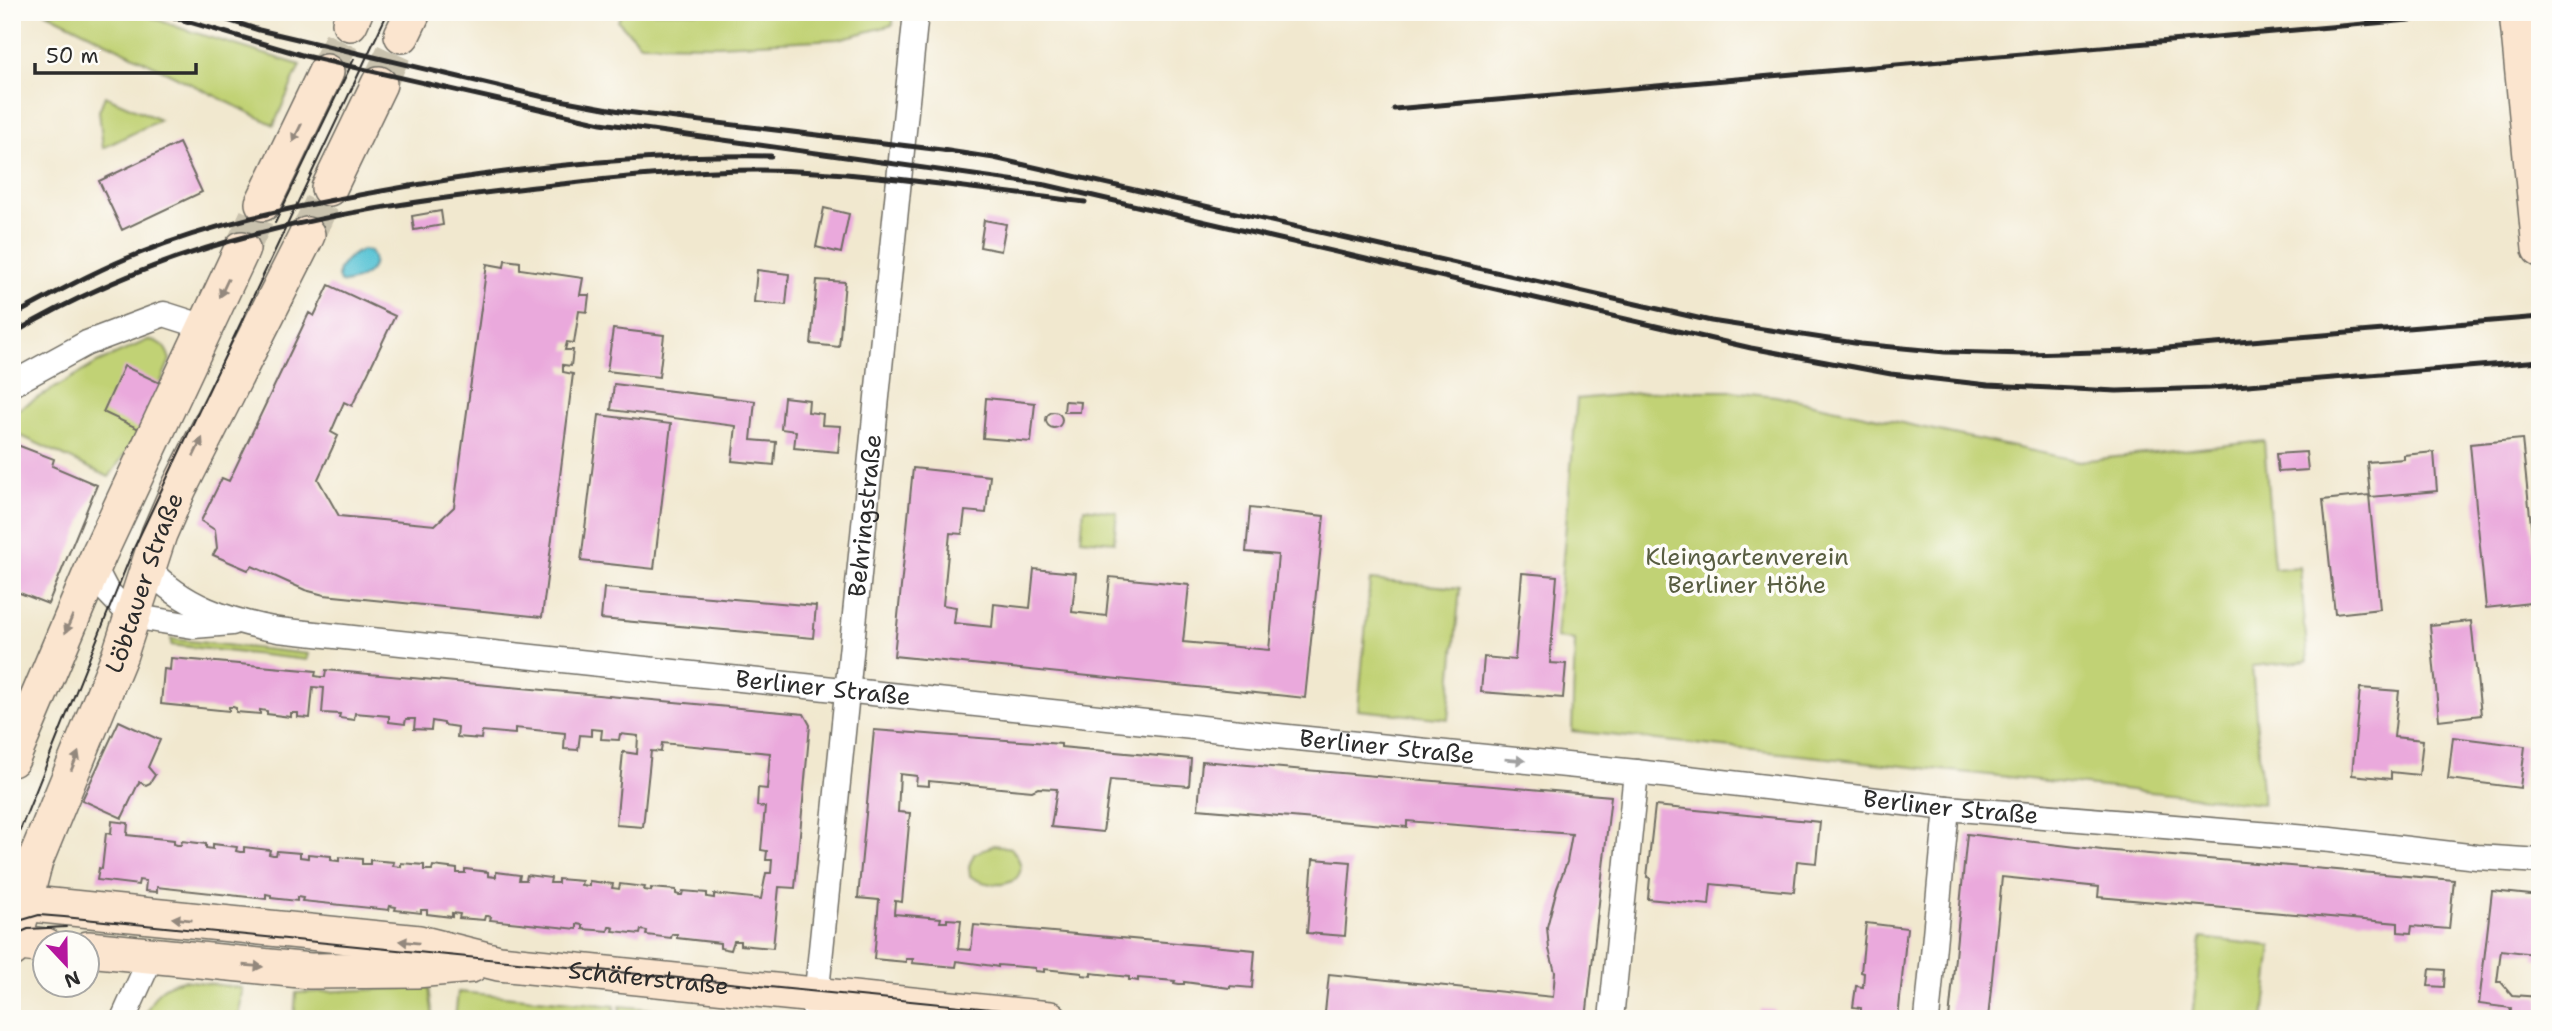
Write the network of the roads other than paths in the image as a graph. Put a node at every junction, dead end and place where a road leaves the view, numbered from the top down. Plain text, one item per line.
1 (916, 12) edge
2 (2517, 12) edge
3 (326, 72) tunnel mouth
4 (379, 84) tunnel mouth
5 (329, 188) tunnel mouth
6 (264, 203) tunnel mouth
7 (307, 235) tunnel mouth
8 (242, 249) tunnel mouth
9 (2540, 249) edge
10 (205, 327) junction
11 (12, 384) edge
12 (94, 567) junction
13 (148, 568) junction
14 (131, 616) junction
15 (235, 622) junction
16 (848, 690) junction
17 (12, 759) edge
18 (1636, 772) junction
19 (1947, 808) junction
20 (2540, 861) edge
21 (17, 903) edge
22 (21, 945) edge
23 (102, 950) edge
24 (152, 955) junction
25 (499, 963) junction
26 (815, 1007) edge
27 (122, 1019) edge
28 (1049, 1019) edge
29 (1611, 1019) edge
30 (1927, 1019) edge

1 - 16 street, Behringstraße
2 - 9 main road
3 -> 6 main road
4 - 5 main road
13 -> 7 main road, Löbtauer Straße
8 -> 10 main road, Löbtauer Straße
10 - 11 street
10 - 12 main road, Löbtauer Straße
12 - 14 street
12 -> 17 main road, Löbtauer Straße
13 - 14 main road, Löbtauer Straße
13 - 15 street, Berliner Straße
14 - 15 street, Berliner Straße
21 -> 14 main road, Löbtauer Straße
15 - 16 street, Berliner Straße
16 -> 18 street, Berliner Straße
16 - 26 street, Behringstraße
18 - 19 street, Berliner Straße
18 - 29 street
19 - 20 street, Berliner Straße
19 - 30 street
21 - 22 main road, Löbtauer Straße
25 -> 21 main road, Schäferstraße
23 - 24 main road, Schäferstraße
24 -> 25 main road, Schäferstraße
24 - 27 street
25 - 26 main road, Schäferstraße
26 - 28 main road, Schäferstraße

